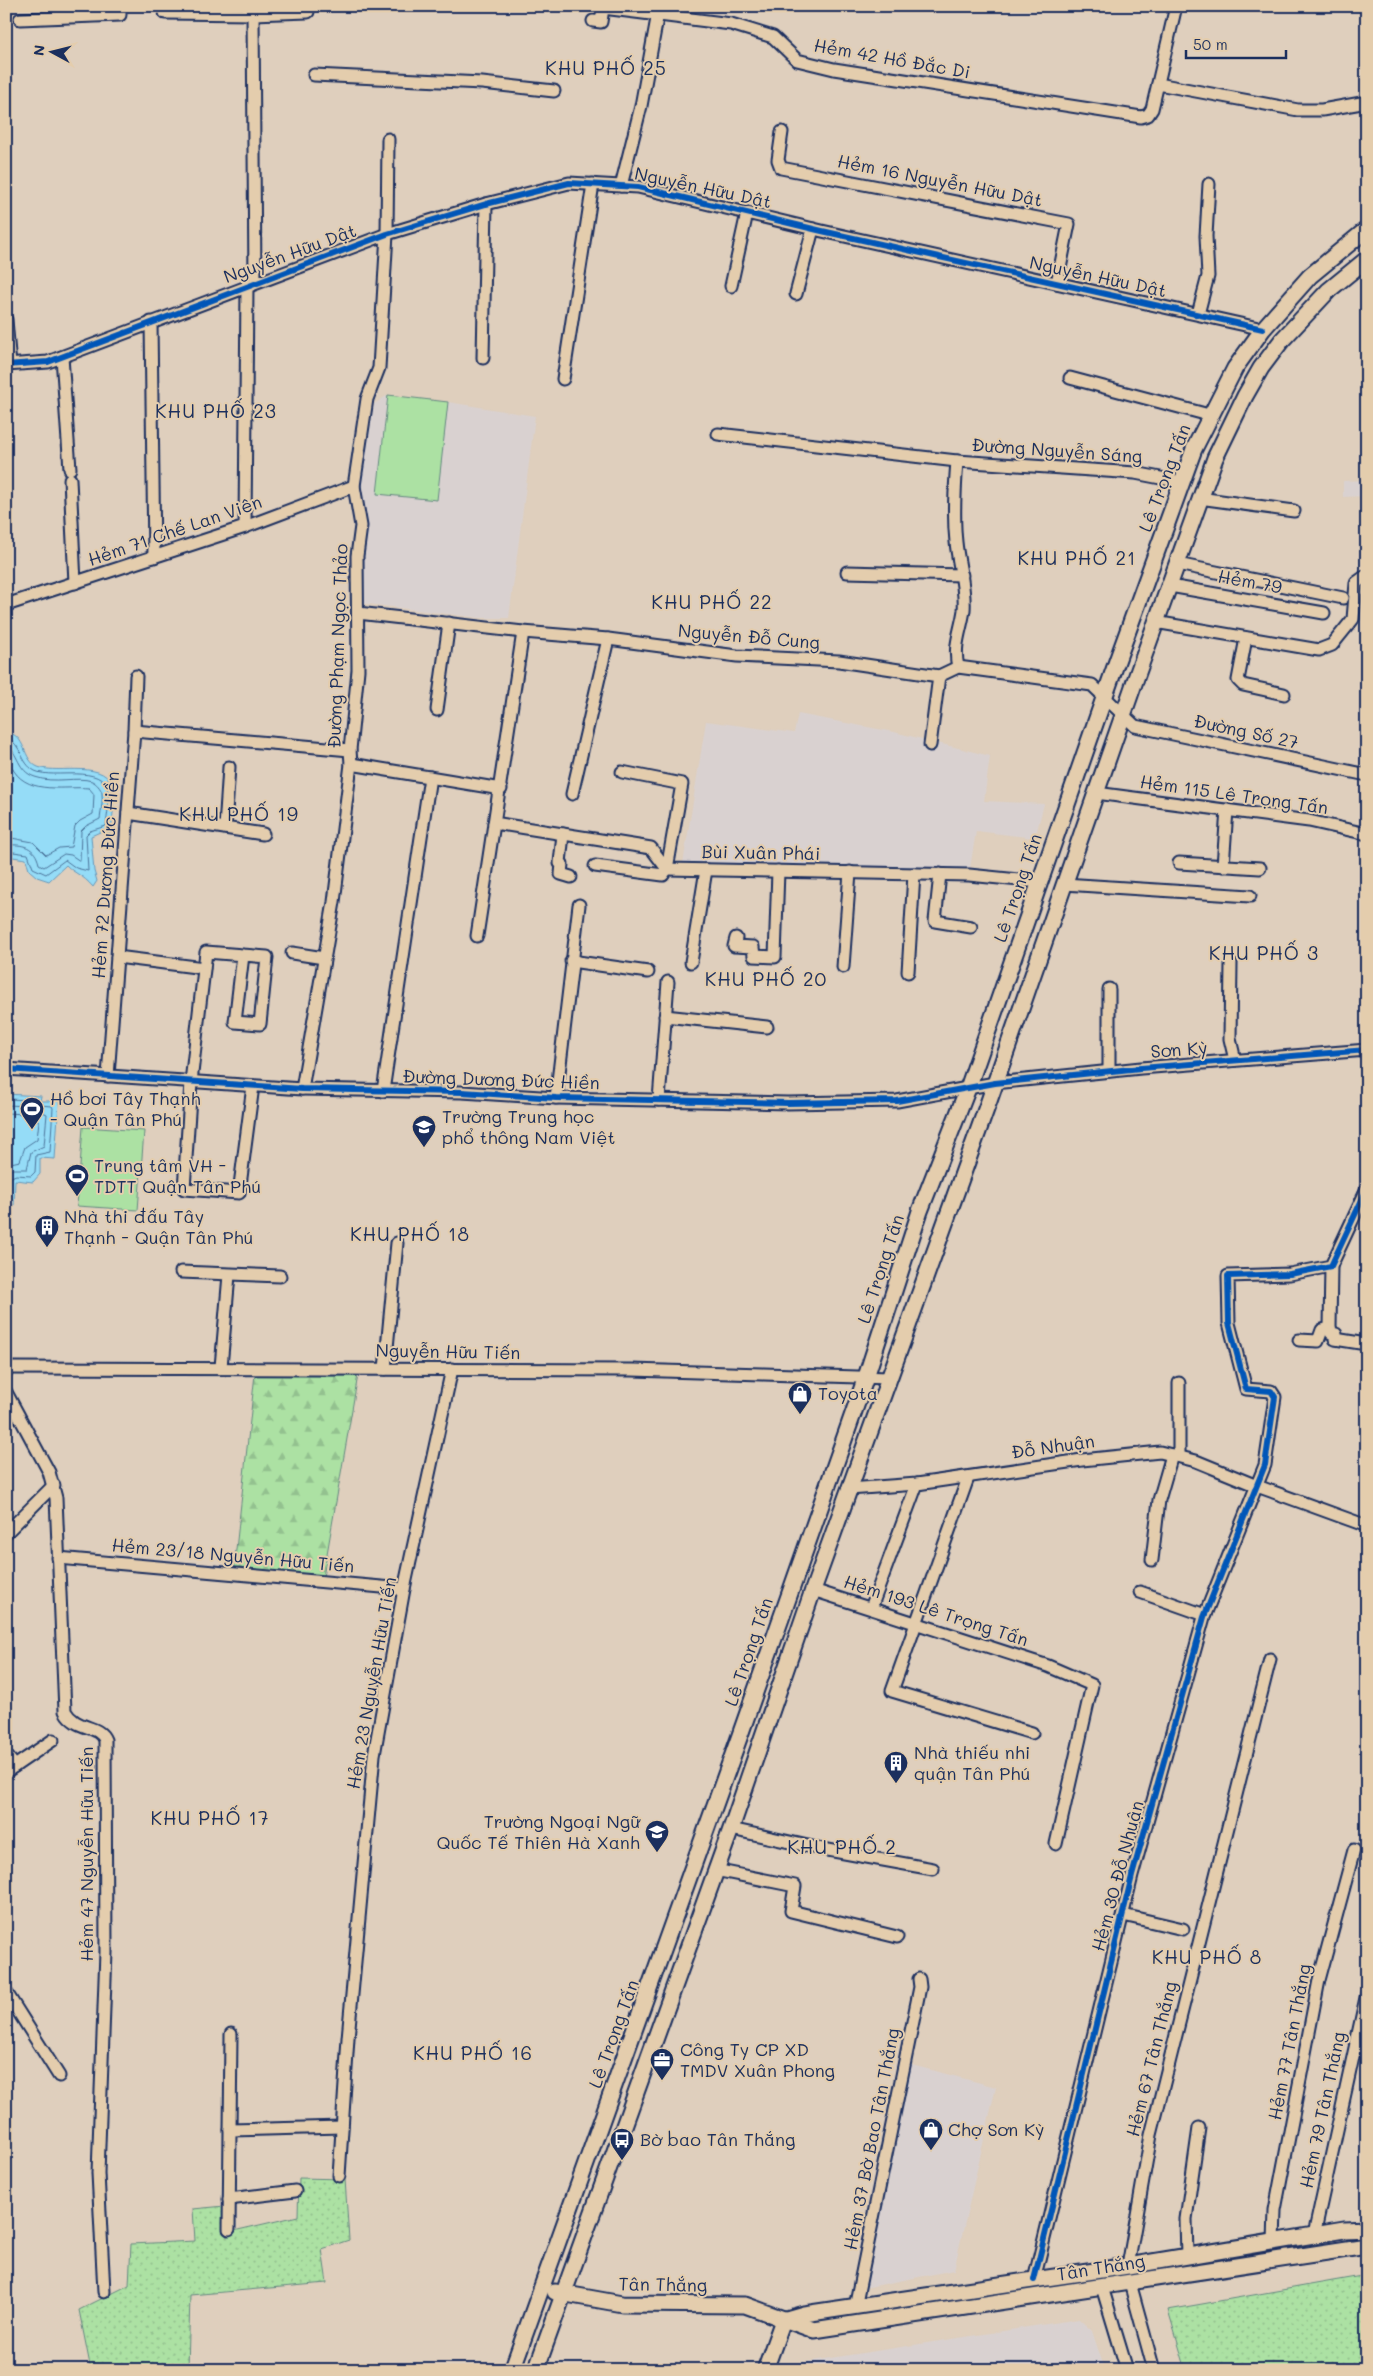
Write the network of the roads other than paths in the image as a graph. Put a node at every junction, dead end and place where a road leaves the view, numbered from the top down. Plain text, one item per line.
1 (1176, 6) edge
2 (120, 10) edge
3 (308, 12) dead end
4 (165, 13) dead end
5 (658, 13) junction
6 (253, 14) junction
7 (20, 19) dead end
8 (593, 21) dead end
9 (314, 75) dead end
10 (1158, 84) junction
11 (554, 91) dead end
12 (1367, 102) edge
13 (782, 132) dead end
14 (388, 139) dead end
15 (593, 184) junction
16 (1209, 184) dead end
17 (621, 186) junction
18 (486, 204) junction
19 (747, 213) junction
20 (813, 228) junction
21 (1367, 229) edge
22 (387, 234) junction
23 (1367, 259) edge
24 (1057, 283) junction
25 (251, 284) junction
26 (731, 286) dead end
27 (796, 294) dead end
28 (1198, 314) junction
29 (6, 320) edge
30 (151, 322) junction
31 (1262, 328) junction
32 (62, 357) junction
33 (483, 358) dead end
34 (8, 365) edge
35 (1070, 378) dead end
36 (562, 379) dead end
37 (1209, 416) junction
38 (718, 434) dead end
39 (957, 461) junction
40 (1181, 482) junction
41 (354, 486) junction
42 (1199, 498) junction
43 (1294, 511) dead end
44 (245, 527) junction
45 (154, 557) junction
46 (1177, 564) junction
47 (847, 572) dead end
48 (962, 575) junction
49 (1367, 575) edge
50 (75, 583) junction
51 (1170, 586) junction
52 (1343, 598) dead end
53 (6, 605) edge
54 (358, 613) junction
55 (1324, 613) dead end
56 (1155, 622) junction
57 (449, 623) junction
58 (523, 632) junction
59 (1246, 638) junction
60 (608, 639) junction
61 (958, 667) junction
62 (136, 676) dead end
63 (939, 676) junction
64 (1284, 694) dead end
65 (1104, 698) junction
66 (437, 710) dead end
67 (1123, 715) junction
68 (134, 731) junction
69 (930, 744) dead end
70 (350, 750) junction
71 (351, 764) junction
72 (229, 767) dead end
73 (622, 772) dead end
74 (1367, 775) edge
75 (430, 777) junction
76 (501, 789) junction
77 (1096, 793) junction
78 (572, 794) dead end
79 (1227, 810) junction
80 (128, 813) junction
81 (494, 823) junction
82 (225, 828) junction
83 (263, 834) dead end
84 (563, 834) junction
85 (1367, 834) edge
86 (1179, 863) dead end
87 (595, 866) dead end
88 (1222, 866) junction
89 (1260, 868) dead end
90 (667, 869) junction
91 (706, 870) junction
92 (778, 871) junction
93 (850, 872) junction
94 (914, 874) junction
95 (940, 874) junction
96 (571, 877) dead end
97 (1040, 882) junction
98 (1064, 884) junction
99 (1250, 896) dead end
100 (578, 905) dead end
101 (971, 927) dead end
102 (477, 936) dead end
103 (736, 938) dead end
104 (292, 953) dead end
105 (244, 955) junction
106 (117, 957) junction
107 (324, 958) junction
108 (571, 961) junction
109 (691, 962) dead end
110 (1231, 963) dead end
111 (844, 967) dead end
112 (204, 968) junction
113 (648, 972) dead end
114 (908, 972) dead end
115 (668, 982) dead end
116 (1109, 989) dead end
117 (665, 1016) junction
118 (767, 1027) dead end
119 (1367, 1050) edge
120 (1235, 1060) junction
121 (6, 1069) edge
122 (1109, 1071) junction
123 (108, 1076) junction
124 (191, 1082) junction
125 (995, 1083) junction
126 (253, 1086) junction
127 (968, 1088) junction
128 (302, 1090) junction
129 (383, 1091) junction
130 (556, 1098) junction
131 (659, 1100) junction
132 (1367, 1189) edge
133 (397, 1243) dead end
134 (1331, 1266) junction
135 (181, 1272) dead end
136 (228, 1275) junction
137 (280, 1276) dead end
138 (1330, 1328) junction
139 (1299, 1340) dead end
140 (1360, 1343) dead end
141 (221, 1367) junction
142 (6, 1368) edge
143 (385, 1369) junction
144 (452, 1369) junction
145 (866, 1377) junction
146 (889, 1378) junction
147 (1179, 1383) dead end
148 (6, 1392) edge
149 (1175, 1456) junction
150 (968, 1478) junction
151 (917, 1484) junction
152 (54, 1485) junction
153 (1257, 1486) junction
154 (849, 1489) junction
155 (1367, 1526) edge
156 (6, 1533) edge
157 (58, 1558) junction
158 (1152, 1560) dead end
159 (404, 1589) junction
160 (813, 1590) junction
161 (1140, 1592) dead end
162 (871, 1608) junction
163 (1205, 1615) junction
164 (915, 1622) junction
165 (1270, 1659) dead end
166 (1032, 1733) dead end
167 (53, 1740) dead end
168 (6, 1756) edge
169 (11, 1769) edge
170 (731, 1829) junction
171 (1056, 1844) dead end
172 (1354, 1850) dead end
173 (933, 1869) dead end
174 (715, 1870) junction
175 (1123, 1915) junction
176 (1183, 1929) dead end
177 (898, 1937) dead end
178 (919, 1979) dead end
179 (6, 1992) edge
180 (1367, 1993) edge
181 (1363, 2024) edge
182 (231, 2034) dead end
183 (59, 2076) dead end
184 (342, 2127) junction
185 (1199, 2128) dead end
186 (230, 2130) junction
187 (339, 2176) dead end
188 (294, 2191) dead end
189 (229, 2198) junction
190 (229, 2229) dead end
191 (1367, 2229) edge
192 (1314, 2235) junction
193 (1274, 2242) junction
194 (1367, 2246) edge
195 (1318, 2252) junction
196 (1187, 2256) junction
197 (1128, 2266) junction
198 (1098, 2270) junction
199 (1034, 2280) junction
200 (1130, 2282) junction
201 (1102, 2287) junction
202 (542, 2288) junction
203 (104, 2292) dead end
204 (563, 2294) junction
205 (855, 2307) junction
206 (783, 2320) junction
207 (512, 2370) edge
208 (536, 2370) edge
209 (765, 2370) edge
210 (1127, 2370) edge
211 (1154, 2370) edge

1 - 10 street
2 - 7 street
3 - 6 street
4 - 6 street
5 - 8 street, Hẻm 42 Hồ Đắc Di
5 - 10 street, Hẻm 42 Hồ Đắc Di
5 - 17 street
6 - 25 street
9 - 11 street
10 - 12 street
13 - 24 street, Hẻm 16 Nguyễn Hữu Dật
14 - 22 street, Đường Phạm Ngọc Thảo
15 - 17 street, Nguyễn Hữu Dật
15 - 18 street, Nguyễn Hữu Dật
15 - 36 street
16 - 28 street
17 - 19 street, Nguyễn Hữu Dật
18 - 22 street, Nguyễn Hữu Dật
18 - 33 street
19 - 20 street, Nguyễn Hữu Dật
19 - 26 street
20 - 24 street, Nguyễn Hữu Dật
20 - 27 street
21 - 31 main road, Lê Trọng Tấn
22 - 25 street, Nguyễn Hữu Dật
22 - 41 street, Đường Phạm Ngọc Thảo
23 - 42 main road
24 - 28 street, Nguyễn Hữu Dật
25 - 30 street, Nguyễn Hữu Dật
25 - 44 street
28 - 31 street, Nguyễn Hữu Dật
29 - 34 street
30 - 32 street, Nguyễn Hữu Dật
30 - 45 street
31 - 37 main road, Lê Trọng Tấn
32 - 34 street, Nguyễn Hữu Dật
32 - 50 street
35 - 37 street
37 - 40 main road, Lê Trọng Tấn
38 - 39 street
39 - 40 street, Đường Nguyễn Sáng
39 - 48 street, Đường Nguyễn Sáng
40 - 65 main road, Lê Trọng Tấn
41 - 44 street, Hẻm 71 Chế Lan Viên
41 - 54 street, Đường Phạm Ngọc Thảo
42 - 43 street
42 - 46 main road
44 - 45 street, Hẻm 71 Chế Lan Viên
45 - 50 street, Hẻm 71 Chế Lan Viên
46 - 51 main road
46 - 52 street
47 - 48 street
48 - 61 street, Đường Nguyễn Sáng
49 - 59 street
50 - 53 street, Hẻm 71 Chế Lan Viên
51 - 55 street, Hẻm 79
51 - 56 main road
54 - 57 street, Nguyễn Đỗ Cung
54 - 70 street, Đường Phạm Ngọc Thảo
56 - 59 street
56 - 67 main road
57 - 58 street, Nguyễn Đỗ Cung
57 - 66 street
58 - 60 street, Nguyễn Đỗ Cung
58 - 76 street
59 - 64 street
60 - 63 street, Nguyễn Đỗ Cung
60 - 78 street
61 - 63 street
61 - 65 street
62 - 68 street, Hẻm 72 Dương Đức Hiền
63 - 69 street
65 - 67 street
65 - 97 main road, Lê Trọng Tấn
67 - 74 street, Đường Số 27
67 - 77 main road
68 - 70 street
68 - 80 street, Hẻm 72 Dương Đức Hiền
70 - 71 street, Đường Phạm Ngọc Thảo
71 - 75 street
71 - 107 street, Đường Phạm Ngọc Thảo
72 - 82 street
73 - 90 street
75 - 76 street
75 - 129 street
76 - 81 street
77 - 79 street, Hẻm 115 Lê Trọng Tấn
77 - 98 main road
79 - 85 street, Hẻm 115 Lê Trọng Tấn
79 - 88 street
80 - 82 street
80 - 106 street, Hẻm 72 Dương Đức Hiền
81 - 84 street
81 - 102 street
82 - 83 street
84 - 90 street
84 - 96 street
86 - 88 street
87 - 90 street, Bùi Xuân Phái
88 - 89 street
90 - 91 street, Bùi Xuân Phái
91 - 92 street, Bùi Xuân Phái
91 - 109 street
92 - 93 street, Bùi Xuân Phái
92 - 103 street
93 - 94 street, Bùi Xuân Phái
93 - 111 street
94 - 95 street, Bùi Xuân Phái
94 - 114 street
95 - 97 street, Bùi Xuân Phái
95 - 101 street
97 - 127 main road, Lê Trọng Tấn
98 - 99 street
98 - 125 main road
100 - 108 street
104 - 107 street
105 - 105 street
105 - 112 street
106 - 112 street
106 - 123 street, Hẻm 72 Dương Đức Hiền
107 - 128 street, Đường Phạm Ngọc Thảo
108 - 113 street
108 - 130 street
110 - 120 street
112 - 124 street
115 - 117 street
116 - 122 street
117 - 118 street
117 - 131 street
119 - 120 street, Sơn Kỳ
120 - 122 street, Sơn Kỳ
121 - 123 street, Đường Dương Đức Hiền
122 - 125 street, Sơn Kỳ
123 - 124 street, Đường Dương Đức Hiền
124 - 126 street, Đường Dương Đức Hiền
124 - 126 street
125 - 127 street, Đường Dương Đức Hiền
125 - 146 main road
126 - 128 street, Đường Dương Đức Hiền
127 - 131 street, Đường Dương Đức Hiền
127 - 145 main road, Lê Trọng Tấn
128 - 129 street, Đường Dương Đức Hiền
129 - 130 street, Đường Dương Đức Hiền
130 - 131 street, Đường Dương Đức Hiền
132 - 134 street
133 - 143 street
134 - 138 street
134 - 153 street, Hẻm 30 Đỗ Nhuận
135 - 136 street
136 - 137 street
136 - 141 street
138 - 139 street
138 - 140 street
141 - 142 street, Nguyễn Hữu Tiến
141 - 143 street, Nguyễn Hữu Tiến
143 - 144 street, Nguyễn Hữu Tiến
144 - 145 street, Nguyễn Hữu Tiến
144 - 159 street, Hẻm 23 Nguyễn Hữu Tiến
145 - 146 street, Nguyễn Hữu Tiến
145 - 202 main road, Lê Trọng Tấn
146 - 154 main road
147 - 149 street
148 - 152 street, Hẻm 47 Nguyễn Hữu Tiến
149 - 150 street, Đỗ Nhuận
149 - 153 street, Đỗ Nhuận
149 - 158 street
150 - 151 street, Đỗ Nhuận
150 - 164 street
151 - 154 street, Đỗ Nhuận
151 - 162 street
152 - 156 street
152 - 157 street, Hẻm 47 Nguyễn Hữu Tiến
153 - 155 street, Đỗ Nhuận
153 - 163 street, Hẻm 30 Đỗ Nhuận
154 - 160 main road
157 - 159 street, Hẻm 23/18 Nguyễn Hữu Tiến
157 - 203 street, Hẻm 47 Nguyễn Hữu Tiến
159 - 184 street, Hẻm 23 Nguyễn Hữu Tiến
160 - 162 street, Hẻm 193 Lê Trọng Tấn
160 - 170 main road
161 - 163 street
162 - 164 street, Hẻm 193 Lê Trọng Tấn
163 - 175 street, Hẻm 30 Đỗ Nhuận
164 - 166 street
164 - 171 street, Hẻm 193 Lê Trọng Tấn
165 - 197 street, Hẻm 67 Tân Thắng
167 - 169 street
168 - 169 street
170 - 173 street
170 - 174 main road
172 - 193 street, Hẻm 77 Tân Thắng
174 - 177 street
174 - 204 main road
175 - 176 street
175 - 199 street, Hẻm 30 Đỗ Nhuận
178 - 205 street, Hẻm 37 Bờ Bao Tân Thắng
179 - 183 street
180 - 181 street, Hẻm 79 Tân Thắng
181 - 192 street, Hẻm 79 Tân Thắng
182 - 186 street
184 - 186 street
184 - 187 street, Hẻm 23 Nguyễn Hữu Tiến
185 - 196 street
186 - 189 street
188 - 189 street
189 - 190 street
191 - 192 main road, Tân Thắng
192 - 193 main road, Tân Thắng
192 - 195 main road
193 - 196 main road, Tân Thắng
194 - 195 main road, Tân Thắng
195 - 200 main road, Tân Thắng
196 - 197 main road, Tân Thắng
197 - 198 main road, Tân Thắng
197 - 200 main road
198 - 199 main road, Tân Thắng
198 - 201 main road
199 - 205 main road, Tân Thắng
200 - 201 main road, Tân Thắng
200 - 211 street
201 - 206 main road, Tân Thắng
201 - 210 street
202 - 204 main road, Tân Thắng
202 - 207 main road, Lê Trọng Tấn
204 - 206 main road, Tân Thắng
204 - 208 main road
205 - 206 main road, Tân Thắng
206 - 209 main road

